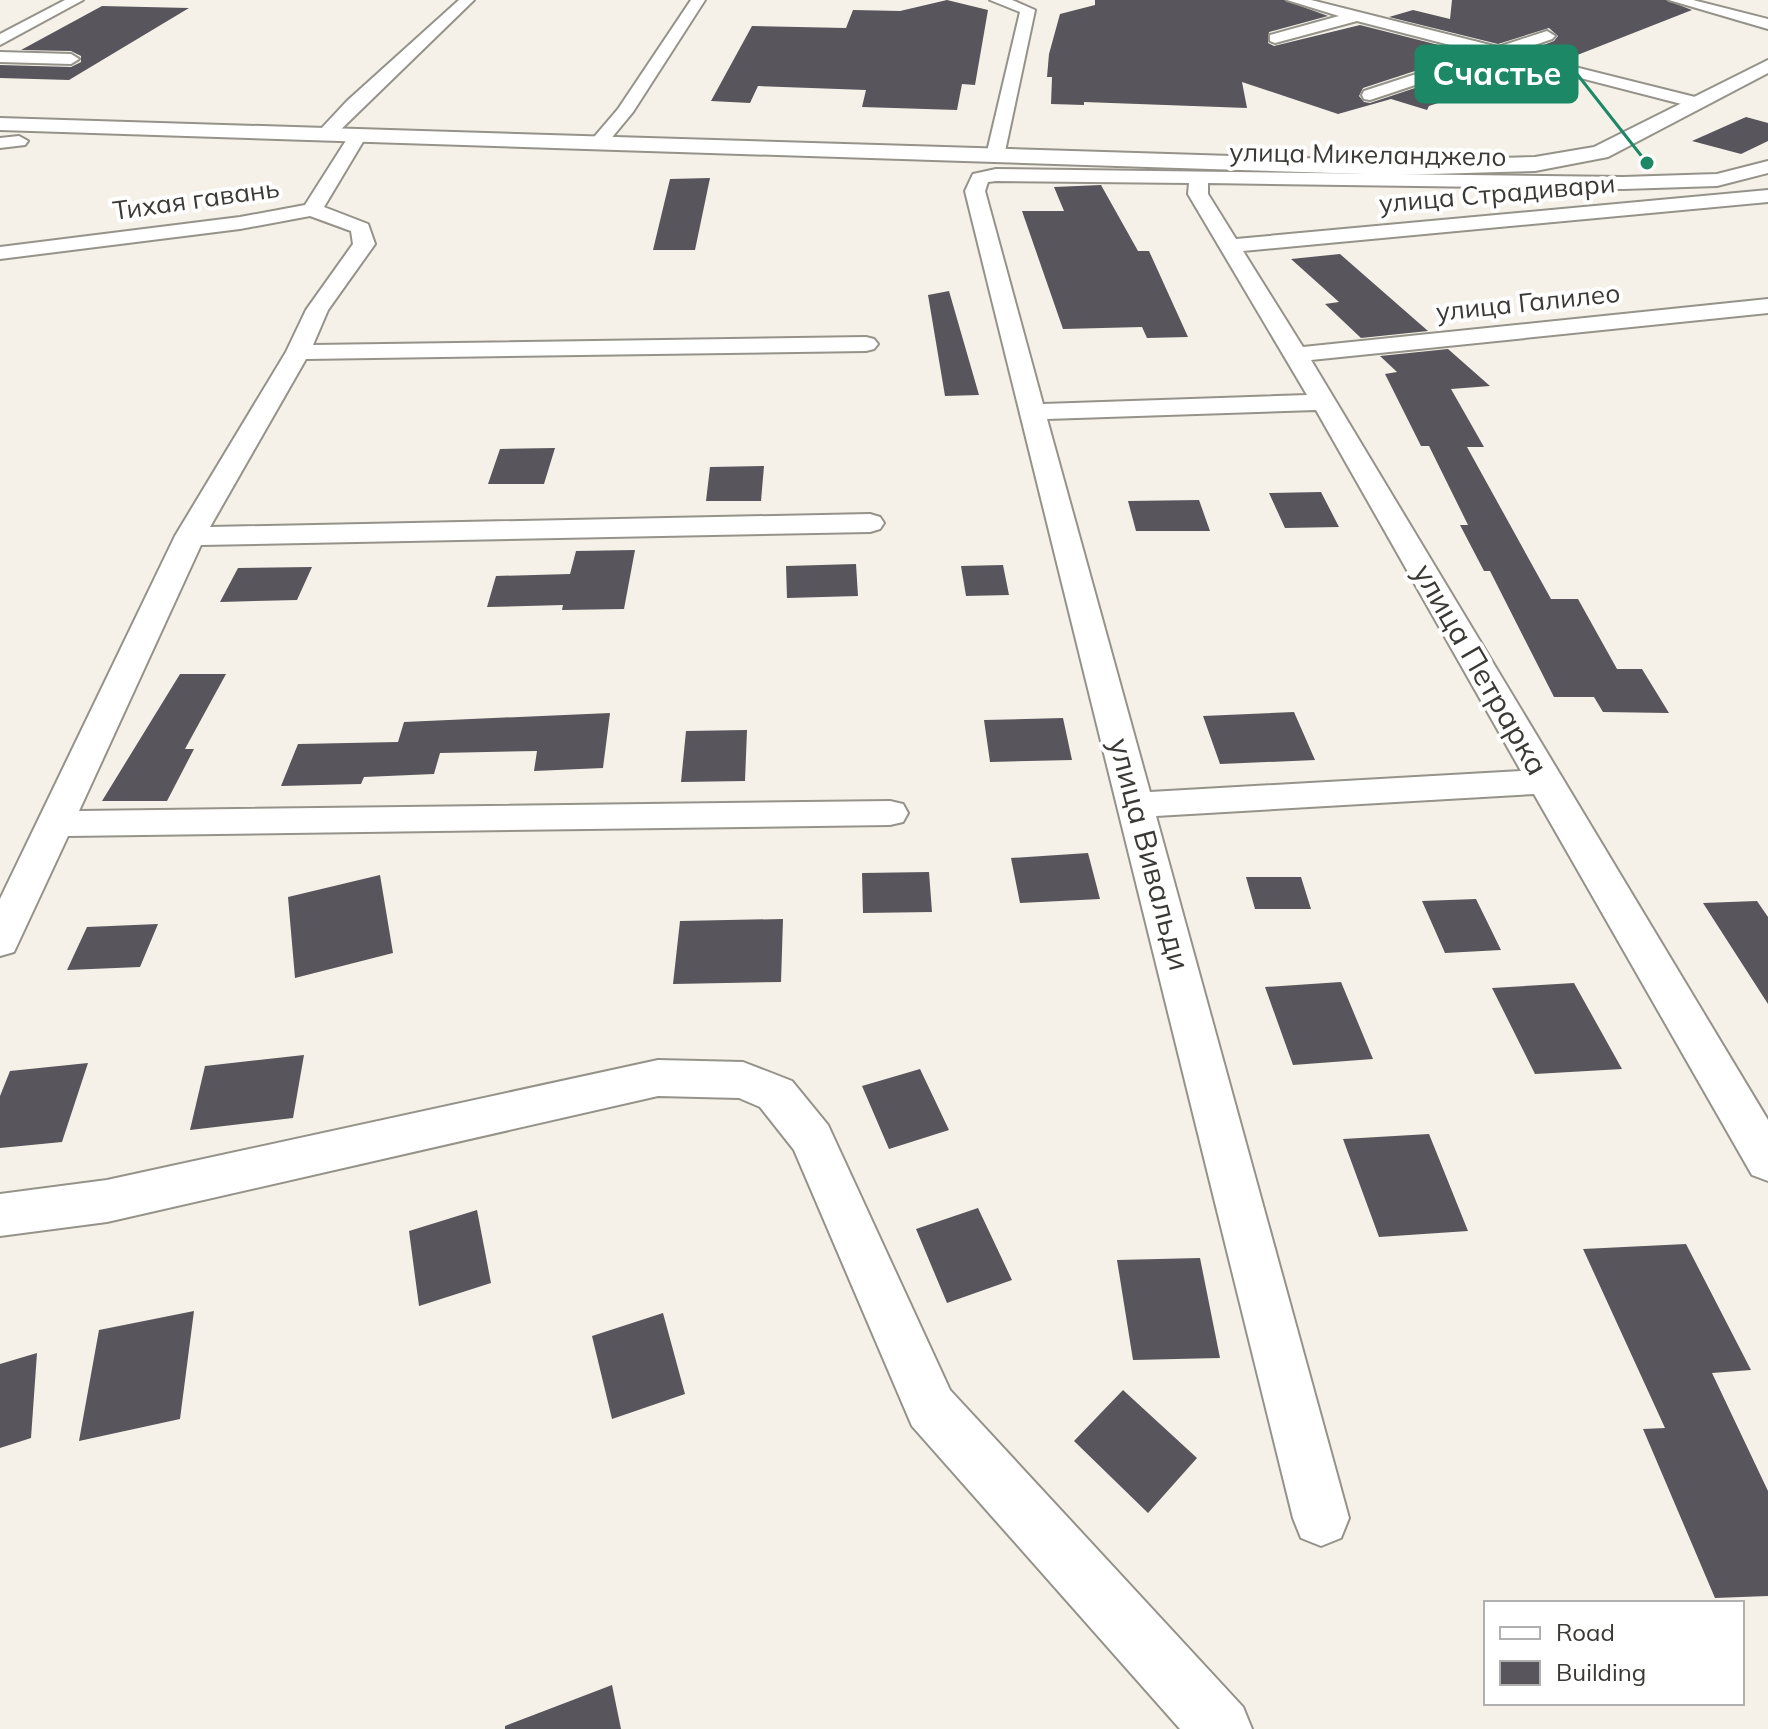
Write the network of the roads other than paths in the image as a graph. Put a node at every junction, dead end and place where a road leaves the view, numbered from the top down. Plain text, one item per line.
1 (74, 0) edge
2 (467, 0) edge
3 (698, 0) edge
4 (997, 0) edge
5 (1294, 0) edge
6 (1676, 0) edge
7 (1356, 16) junction
8 (1768, 24) edge
9 (1547, 36) dead end
10 (1275, 38) dead end
11 (0, 40) edge
12 (1498, 51) junction
13 (0, 57) edge
14 (71, 59) dead end
15 (1768, 66) edge
16 (1370, 95) dead end
17 (1697, 103) junction
18 (0, 124) edge
19 (325, 135) junction
20 (358, 135) junction
21 (598, 143) junction
22 (995, 156) junction
23 (1579, 158) junction
24 (1768, 167) edge
25 (1199, 178) junction
26 (1623, 183) junction
27 (975, 191) joint
28 (1768, 196) edge
29 (312, 210) junction
30 (1230, 246) junction
31 (0, 253) edge
32 (1768, 306) edge
33 (866, 344) dead end
34 (298, 352) junction
35 (1294, 355) junction
36 (1324, 402) junction
37 (1033, 412) junction
38 (870, 523) dead end
39 (190, 536) junction
40 (1547, 781) junction
41 (1137, 805) junction
42 (890, 813) dead end
43 (54, 824) junction
44 (0, 941) edge
45 (1768, 1161) edge
46 (0, 1215) edge
47 (1321, 1518) dead end
48 (1221, 1729) edge

1 - 11 street
2 - 19 street
3 - 21 street
4 - 22 street
5 - 7 street
6 - 8 street
7 - 10 street
7 - 12 street
9 - 12 street
12 - 16 street
12 - 17 street
13 - 14 street
15 - 17 street
17 - 23 street
18 - 19 street
19 - 20 street
20 - 21 street
20 - 29 street, Тихая гавань
21 - 22 street
22 - 23 street
23 - 26 street
24 - 26 street, улица Микеланджело
25 - 26 street, улица Микеланджело
25 - 27 street, улица Микеланджело
25 - 30 street, улица Петрарка
27 - 37 street, улица Вивальди
28 - 30 street, улица Страдивари
29 - 31 street, Тихая гавань
29 - 34 street
30 - 35 street, улица Петрарка
32 - 35 street, улица Галилео
33 - 34 street
34 - 39 street
35 - 36 street, улица Петрарка
36 - 37 street
36 - 40 street, улица Петрарка
37 - 41 street, улица Вивальди
38 - 39 street
39 - 43 street
40 - 41 street
40 - 45 street, улица Петрарка
41 - 47 street, улица Вивальди
42 - 43 street
43 - 44 street
46 - 48 street

